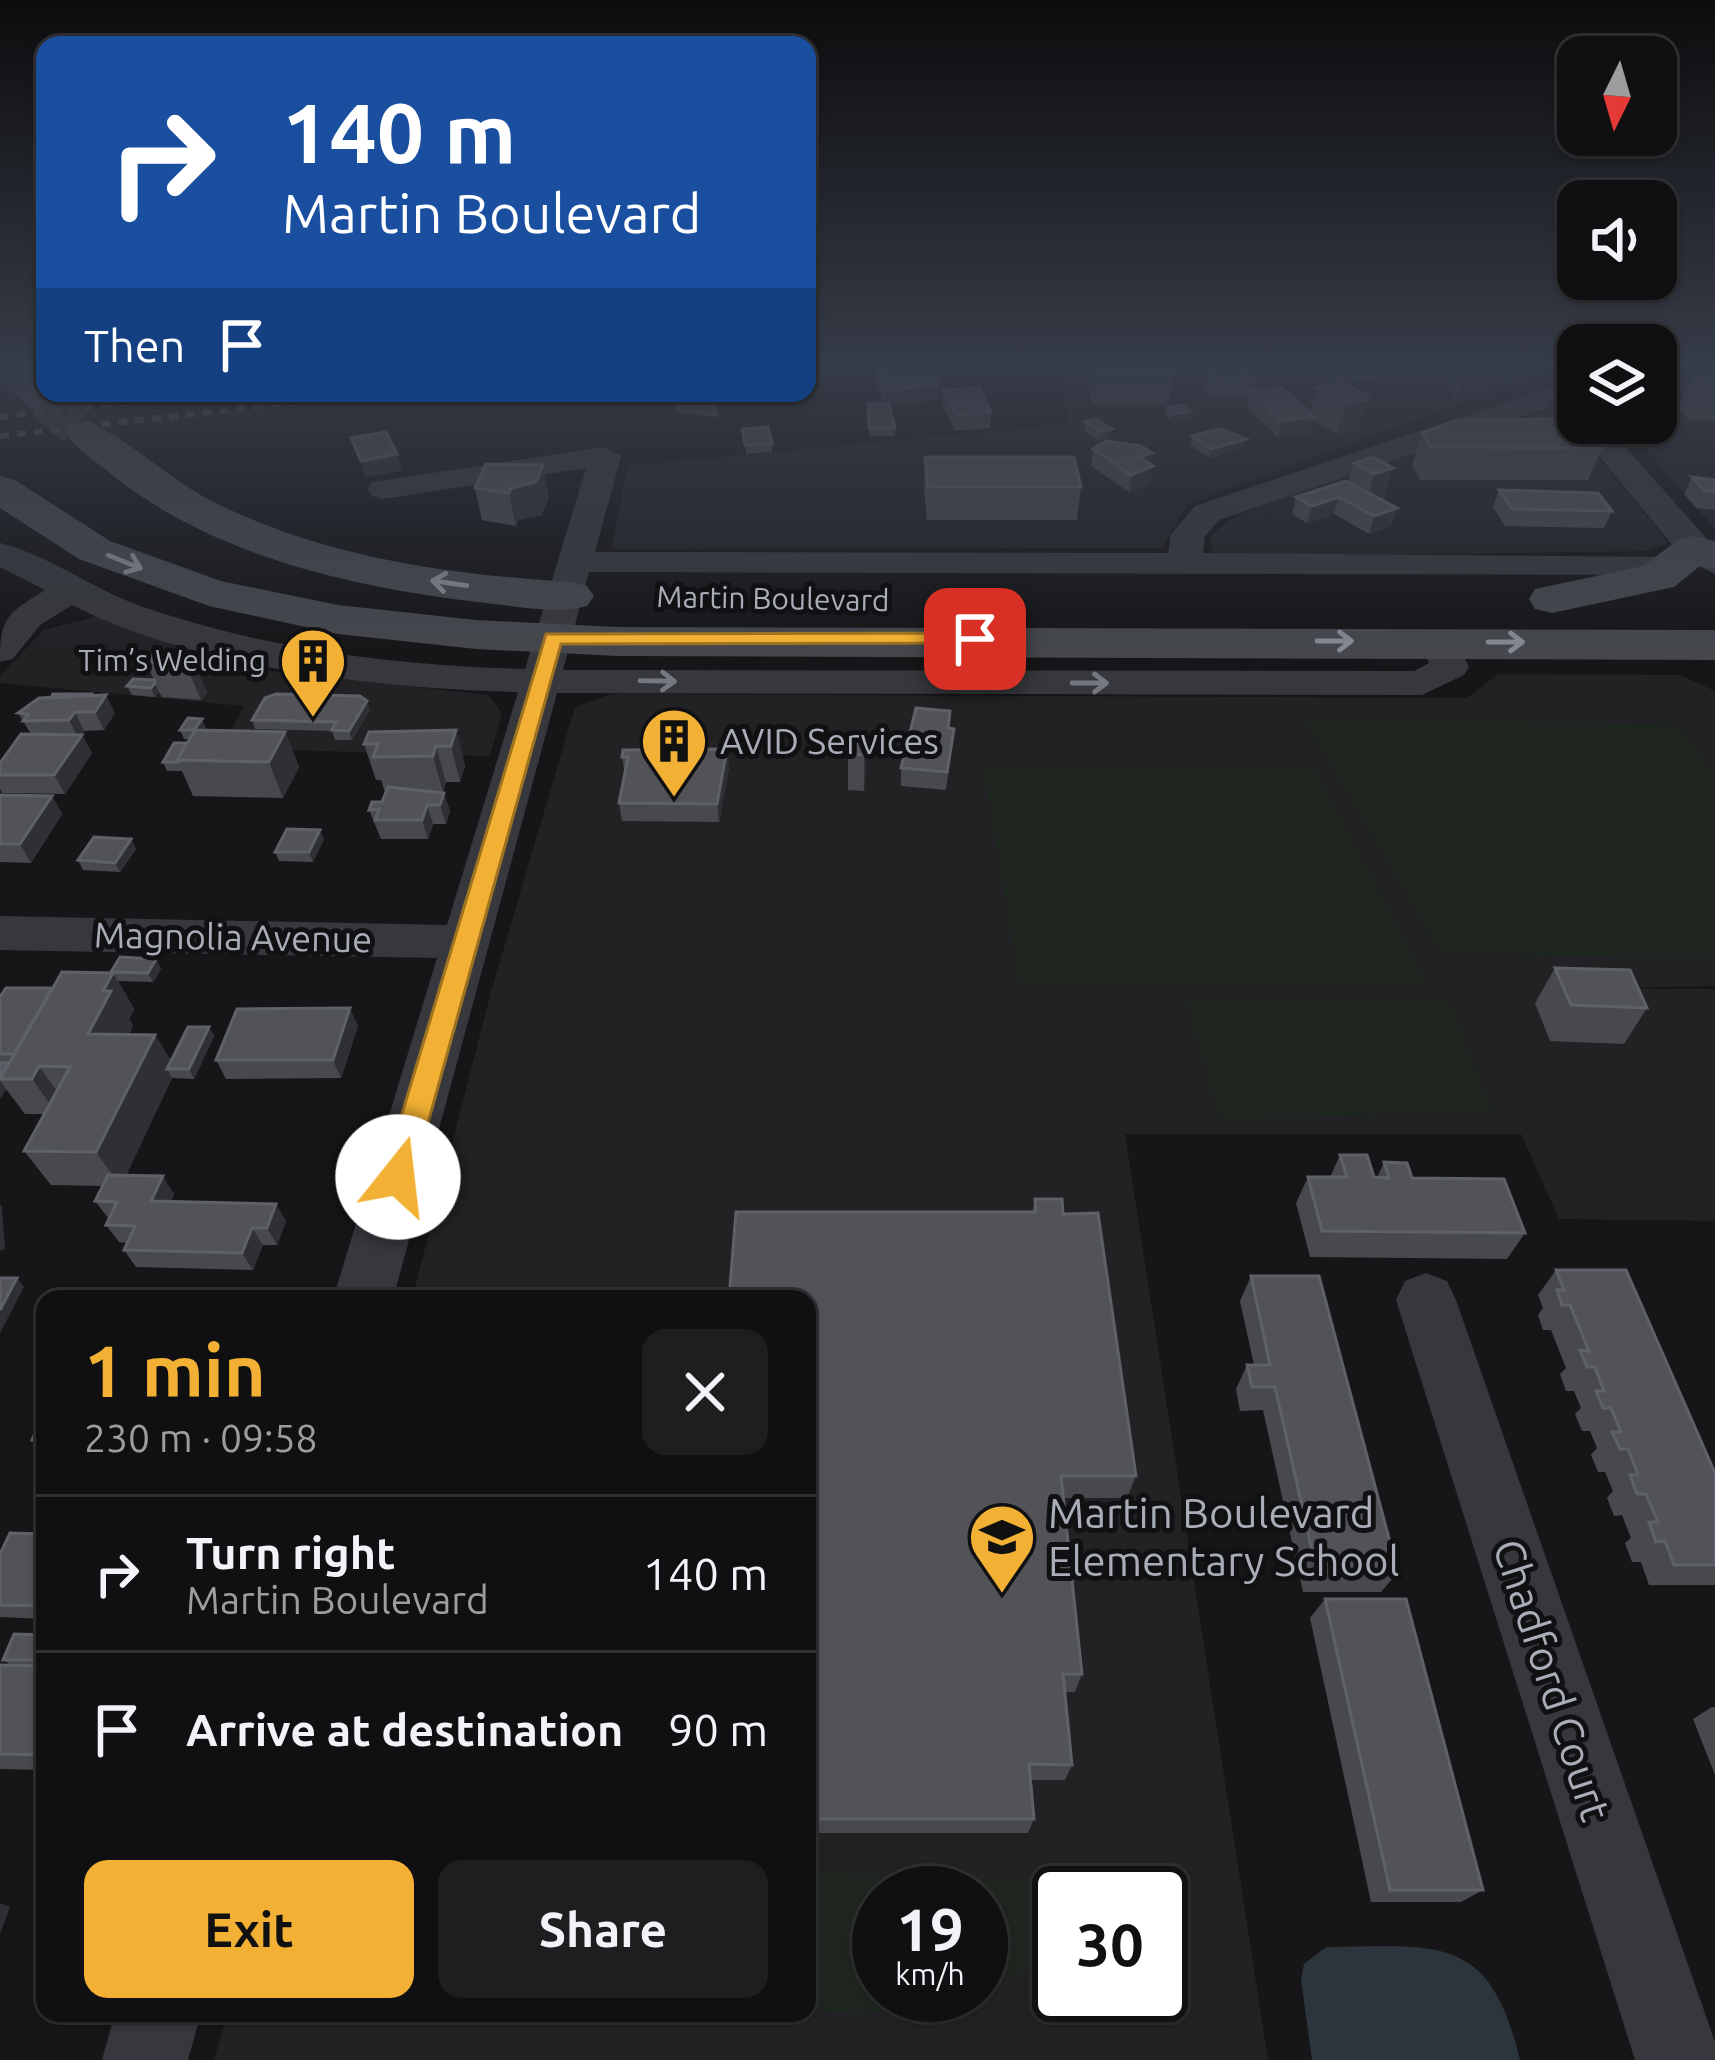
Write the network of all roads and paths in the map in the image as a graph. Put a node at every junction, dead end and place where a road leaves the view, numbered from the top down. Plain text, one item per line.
1 (113, 459) tunnel mouth
2 (584, 459) edge
3 (604, 459) edge
4 (1377, 459) edge
5 (1618, 459) edge
6 (383, 489) dead end
7 (0, 490) edge
8 (0, 553) edge
9 (1700, 559) edge
10 (1184, 564) junction
11 (69, 591) junction
12 (1715, 592) edge
13 (1552, 598) junction
14 (1715, 602) edge
15 (559, 619) junction
16 (1574, 642) junction
17 (1715, 645) edge
18 (0, 650) edge
19 (1715, 671) edge
20 (0, 933) edge
21 (466, 942) junction
22 (366, 1290) edge
23 (1426, 1300) dead end
24 (156, 2022) edge
25 (145, 2060) edge
26 (1678, 2060) edge

15 -> 1 main road, Martin Boulevard
2 - 6 street
3 - 15 street
4 - 10 street
5 - 9 street
7 -> 15 main road, Martin Boulevard
8 - 11 street
9 - 10 street, Martin Boulevard
9 - 12 street
9 - 13 main road
10 - 15 street, Martin Boulevard
11 - 15 street
11 - 18 street
13 - 14 main road, Martin Boulevard
13 - 15 main road, Martin Boulevard
15 -> 16 main road, Martin Boulevard
15 - 21 street
16 - 17 main road, Martin Boulevard
16 - 19 main road
20 - 21 street, Magnolia Avenue
21 - 22 street
23 - 26 street, Chadford Court
24 - 25 street

